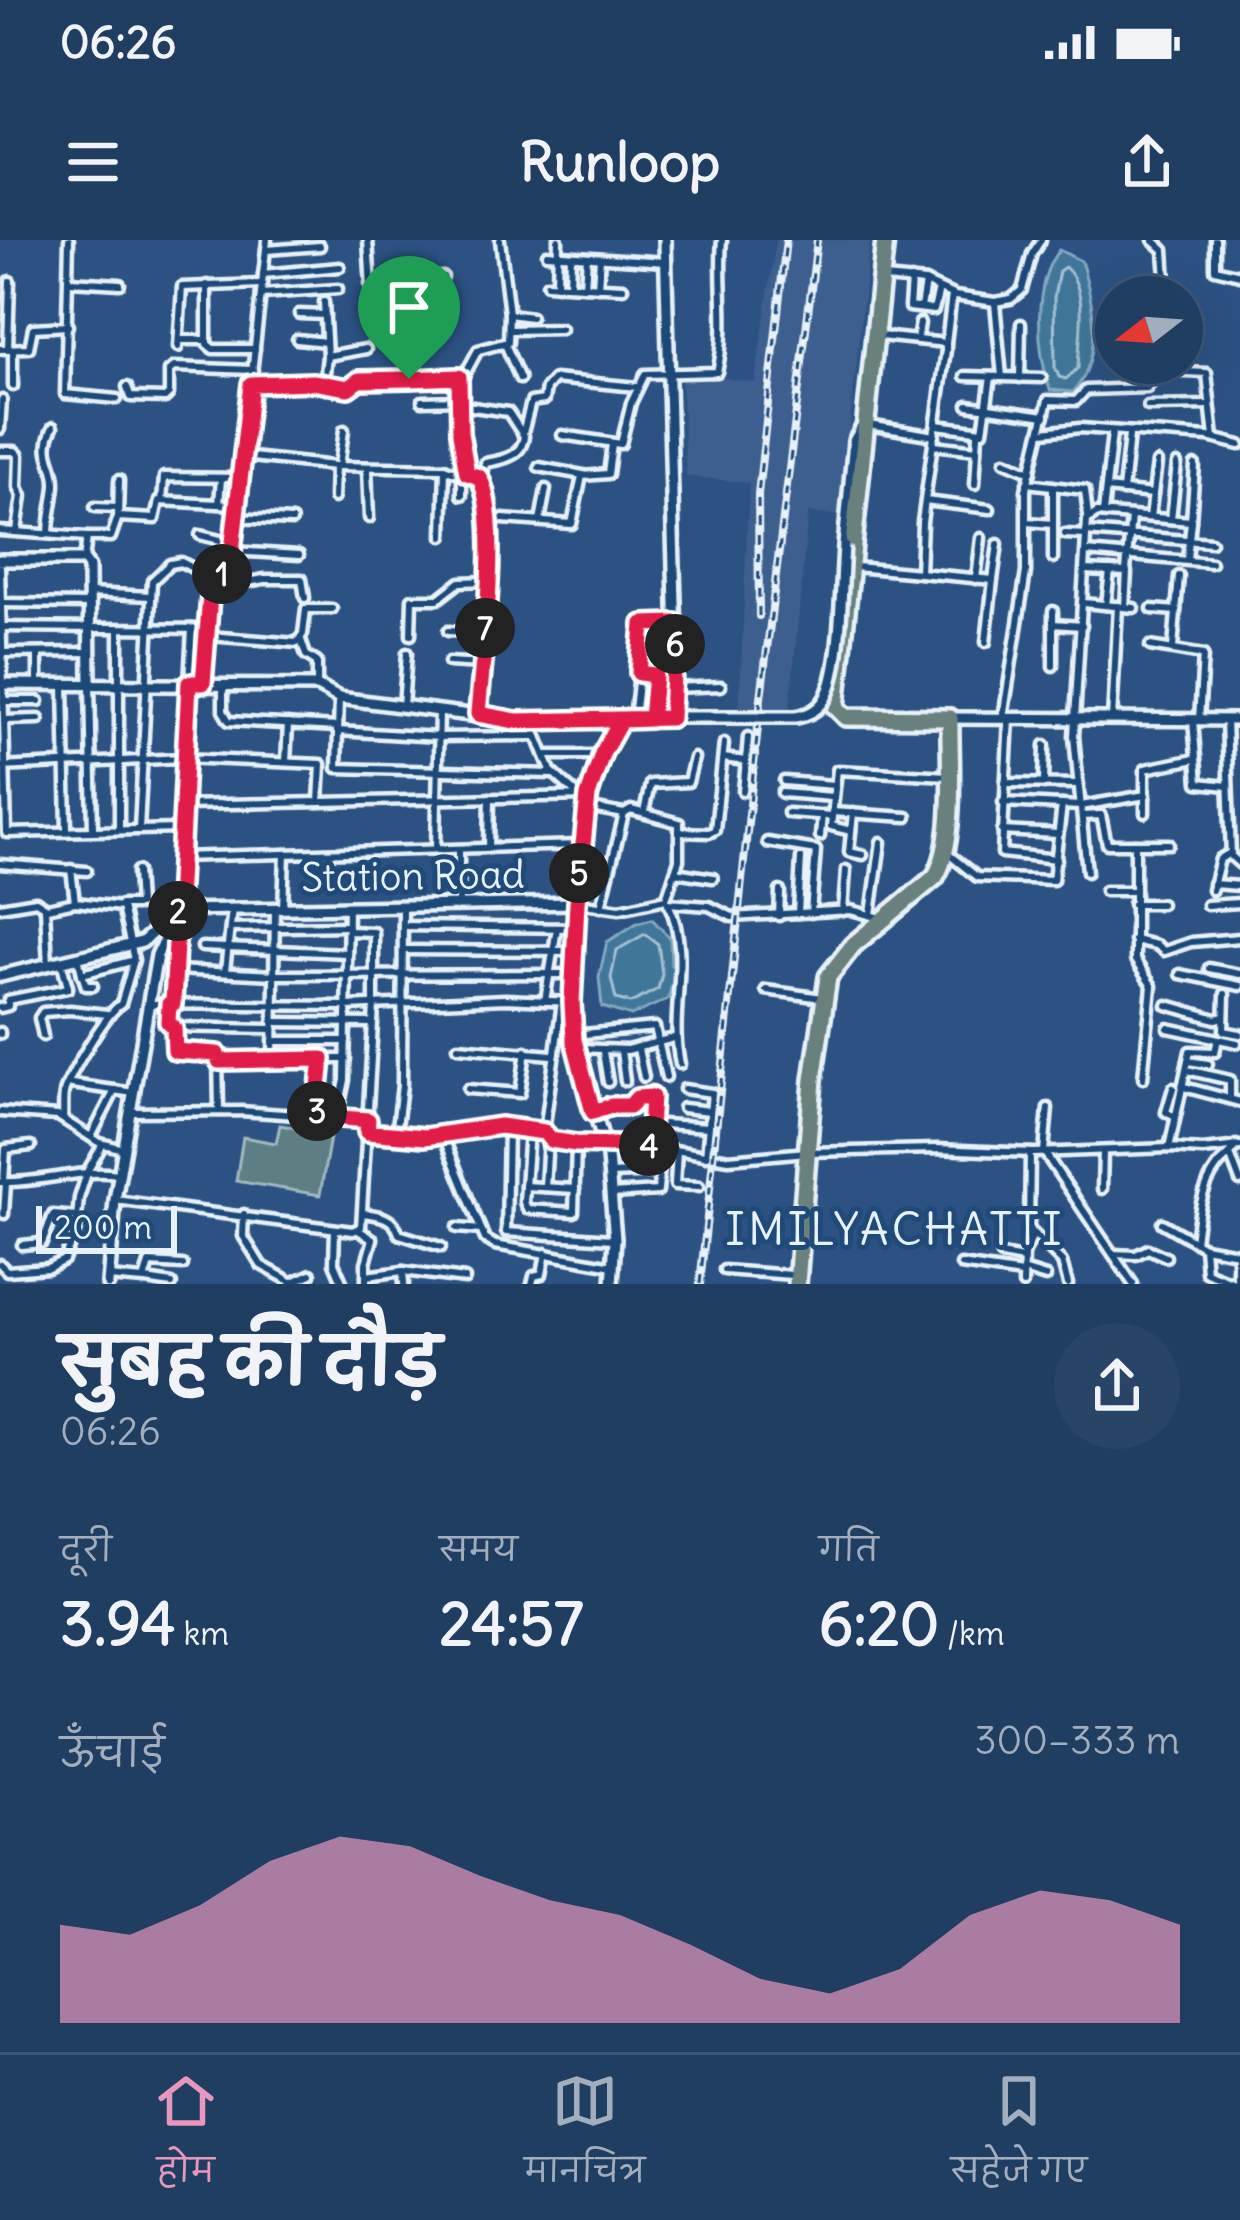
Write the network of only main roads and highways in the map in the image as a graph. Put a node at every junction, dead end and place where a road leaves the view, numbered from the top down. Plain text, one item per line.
1 (885, 240) edge
2 (793, 1281) edge

1 - 2 highway

